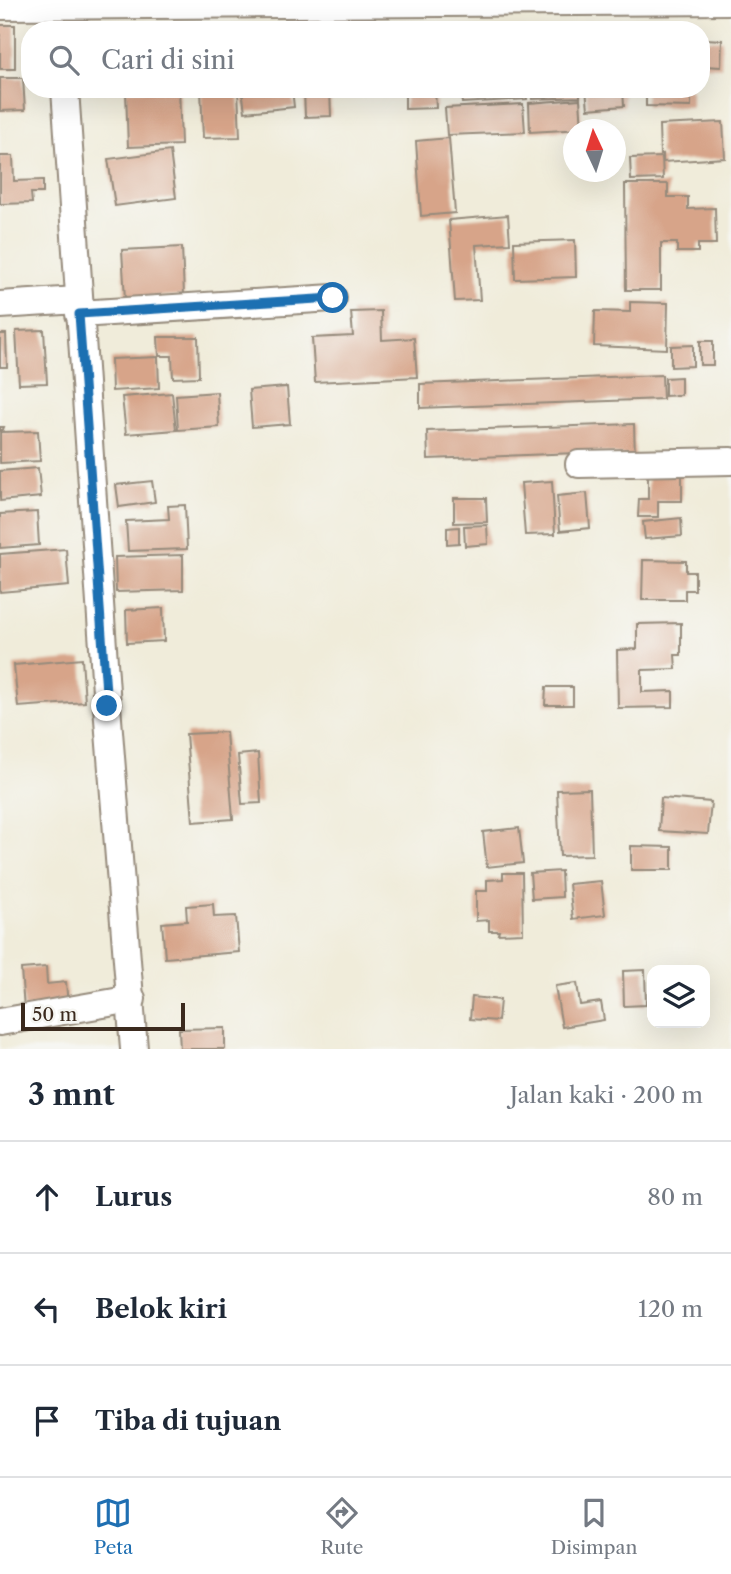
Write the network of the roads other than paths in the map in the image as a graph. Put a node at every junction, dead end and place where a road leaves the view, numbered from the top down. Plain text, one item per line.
1 (731, 1) edge
2 (0, 6) edge
3 (60, 12) edge
4 (66, 98) edge
5 (333, 298) dead end
6 (0, 305) edge
7 (78, 307) junction
8 (731, 461) edge
9 (579, 464) dead end
10 (132, 999) junction
11 (0, 1022) edge
12 (134, 1049) edge

1 - 3 street
2 - 3 street
4 - 7 street
5 - 7 street
6 - 7 street
7 - 10 street
8 - 9 street
10 - 11 street
10 - 12 street

